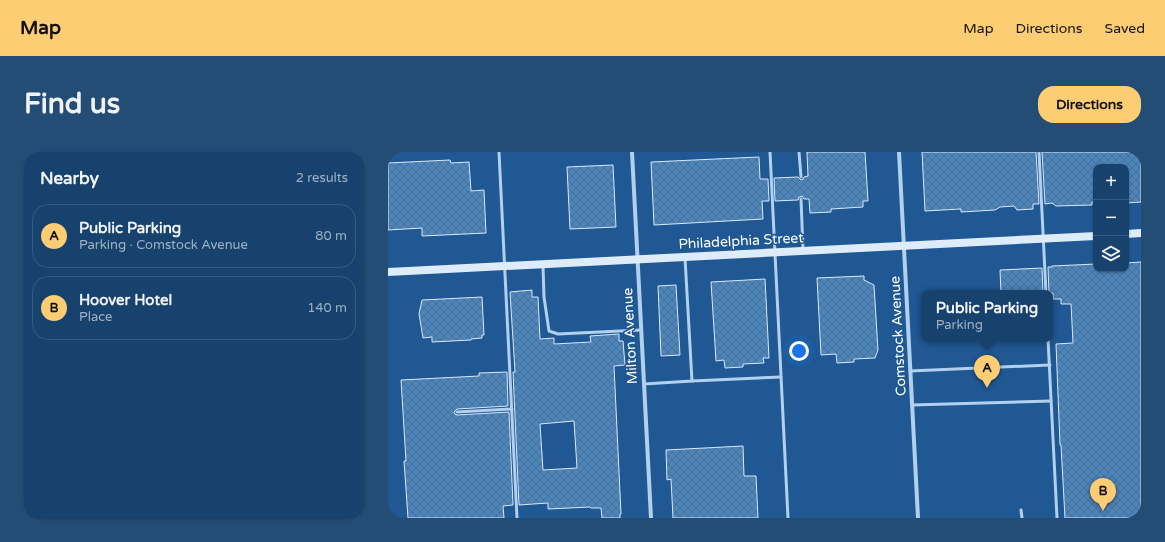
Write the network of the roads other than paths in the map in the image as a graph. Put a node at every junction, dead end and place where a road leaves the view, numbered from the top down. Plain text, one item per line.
1 (499, 152) edge
2 (632, 152) edge
3 (770, 152) edge
4 (799, 152) edge
5 (899, 152) edge
6 (1039, 152) edge
7 (800, 177) dead end
8 (802, 199) dead end
9 (1141, 233) edge
10 (1129, 234) edge
11 (1093, 236) edge
12 (1043, 238) junction
13 (904, 245) junction
14 (803, 250) junction
15 (775, 252) junction
16 (685, 256) junction
17 (637, 259) junction
18 (542, 264) junction
19 (505, 266) junction
20 (388, 272) edge
21 (1046, 290) edge
22 (641, 330) junction
23 (1048, 342) edge
24 (1050, 365) junction
25 (910, 371) junction
26 (781, 377) junction
27 (692, 381) junction
28 (644, 384) junction
29 (1051, 401) junction
30 (912, 405) junction
31 (512, 409) junction
32 (457, 412) dead end
33 (1021, 510) dead end
34 (517, 518) edge
35 (651, 518) edge
36 (788, 518) edge
37 (918, 518) edge
38 (1022, 518) edge
39 (1057, 518) edge

1 - 19 lane
2 - 17 street, Milton Avenue
3 - 15 lane
4 - 7 lane
5 - 13 street, Comstock Avenue
6 - 12 lane
8 - 14 lane
9 - 10 street
11 - 12 street, Philadelphia Street
12 - 13 street, Philadelphia Street
12 - 21 lane
13 - 14 street, Philadelphia Street
13 - 25 street, Comstock Avenue
14 - 15 street, Philadelphia Street
15 - 16 street, Philadelphia Street
15 - 26 lane
16 - 17 street, Philadelphia Street
16 - 27 lane
17 - 18 street, Philadelphia Street
17 - 22 street, Milton Avenue
18 - 19 street, Philadelphia Street
18 - 22 lane
19 - 20 street, Philadelphia Street
19 - 31 lane
22 - 28 street, Milton Avenue
23 - 24 lane
24 - 25 lane
24 - 29 lane
25 - 30 street, Comstock Avenue
26 - 27 lane
26 - 36 lane
27 - 28 lane
28 - 35 street, Milton Avenue
29 - 30 lane
29 - 39 lane
30 - 37 street, Comstock Avenue
31 - 32 lane
31 - 34 lane
33 - 38 lane

